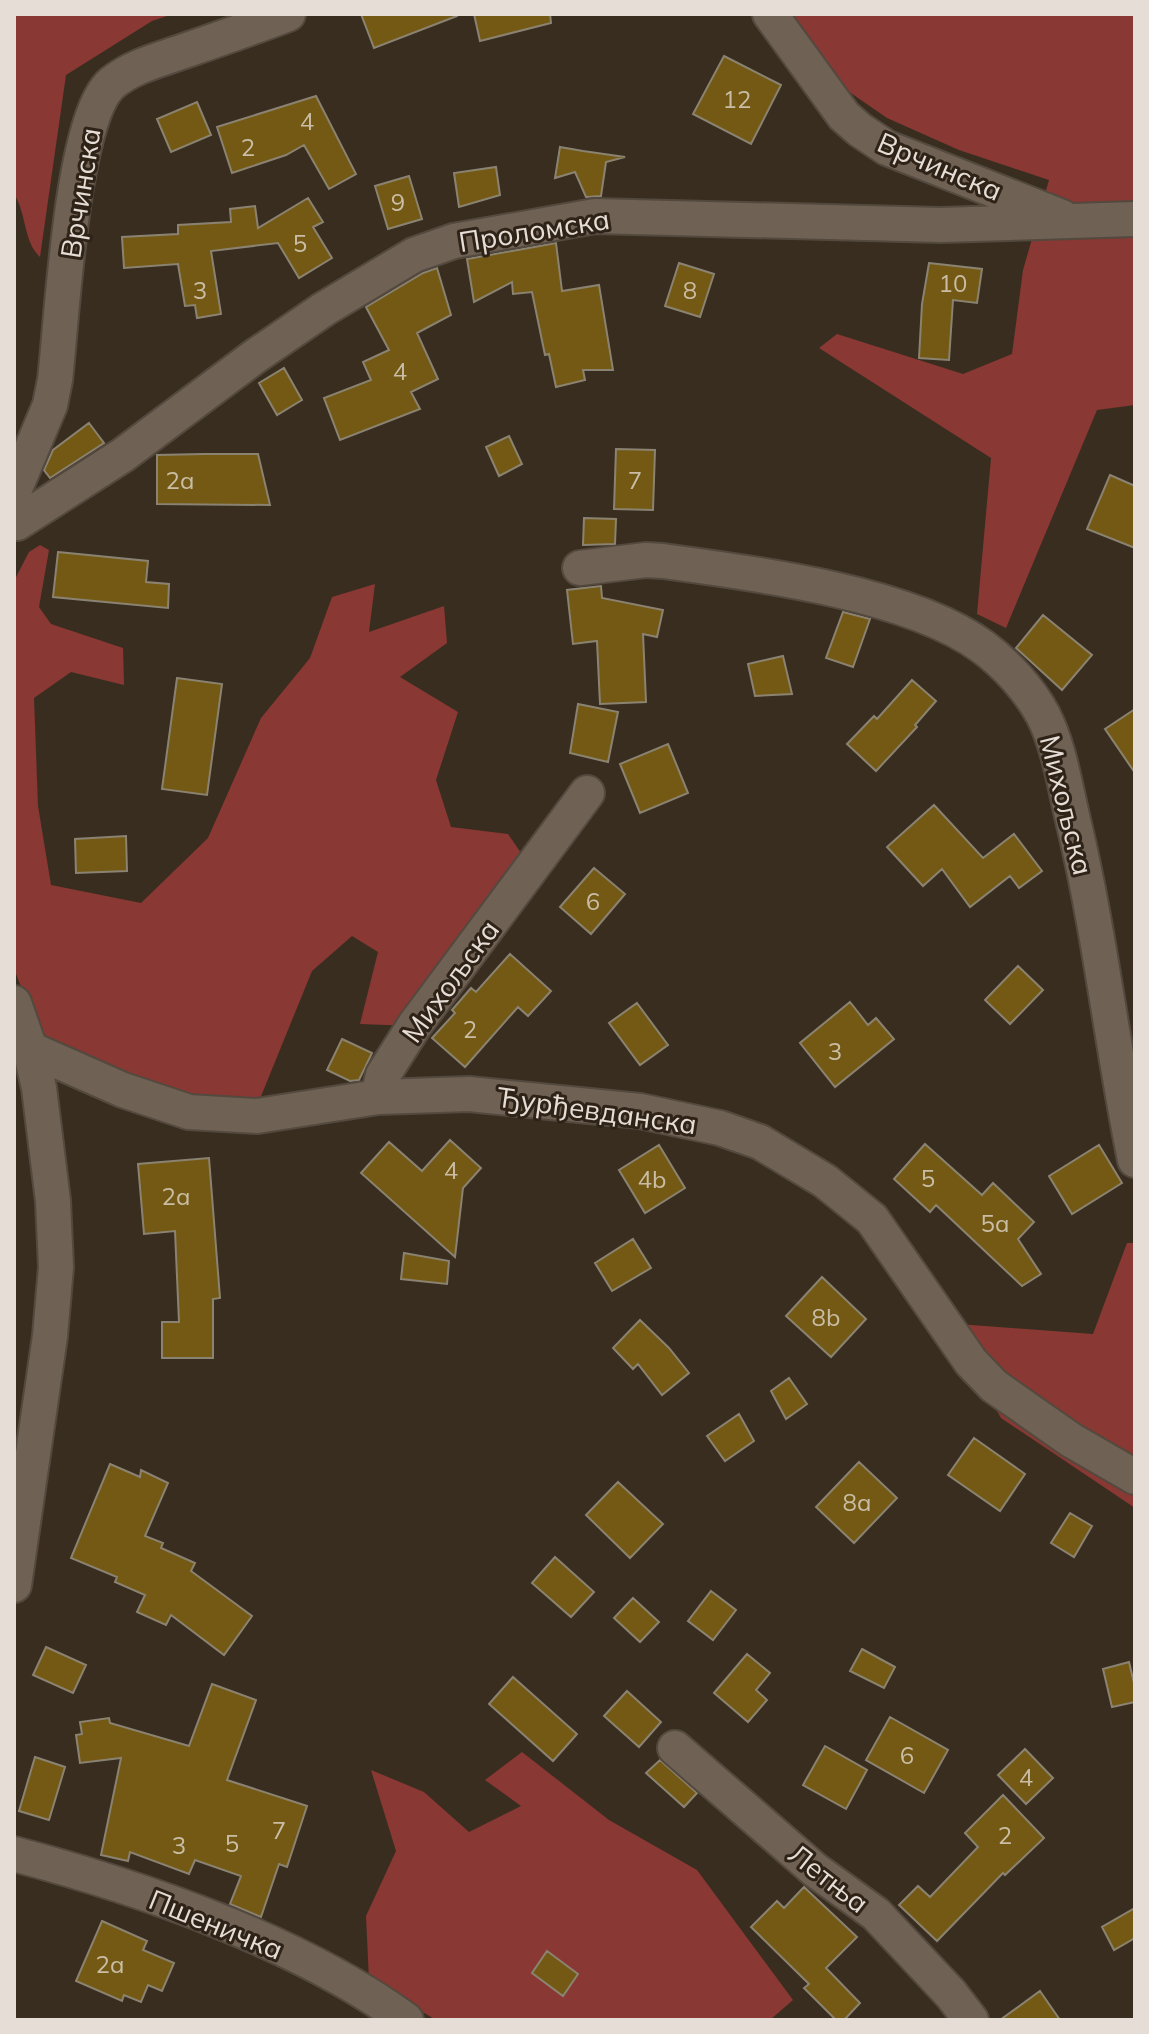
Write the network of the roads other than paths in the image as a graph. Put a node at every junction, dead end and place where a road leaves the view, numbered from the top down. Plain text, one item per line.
1 (288, 14) edge
2 (770, 14) edge
3 (1135, 219) edge
4 (1068, 220) junction
5 (15, 512) edge
6 (580, 568) dead end
7 (587, 793) dead end
8 (14, 1003) edge
9 (30, 1049) junction
10 (378, 1097) junction
11 (1135, 1160) edge
12 (1135, 1477) edge
13 (14, 1585) edge
14 (675, 1748) dead end
15 (14, 1854) edge
16 (406, 2020) edge
17 (971, 2020) edge

1 - 5 street, Врчинска
2 - 4 street, Врчинска
3 - 4 street, Проломска
4 - 5 street, Проломска
6 - 11 street, Михољска
7 - 10 street, Михољска
8 - 9 street
9 - 10 street, Ђурђевданска
9 - 13 street
10 - 12 street, Ђурђевданска
14 - 17 street, Летња
15 - 16 street, Пшеничка

